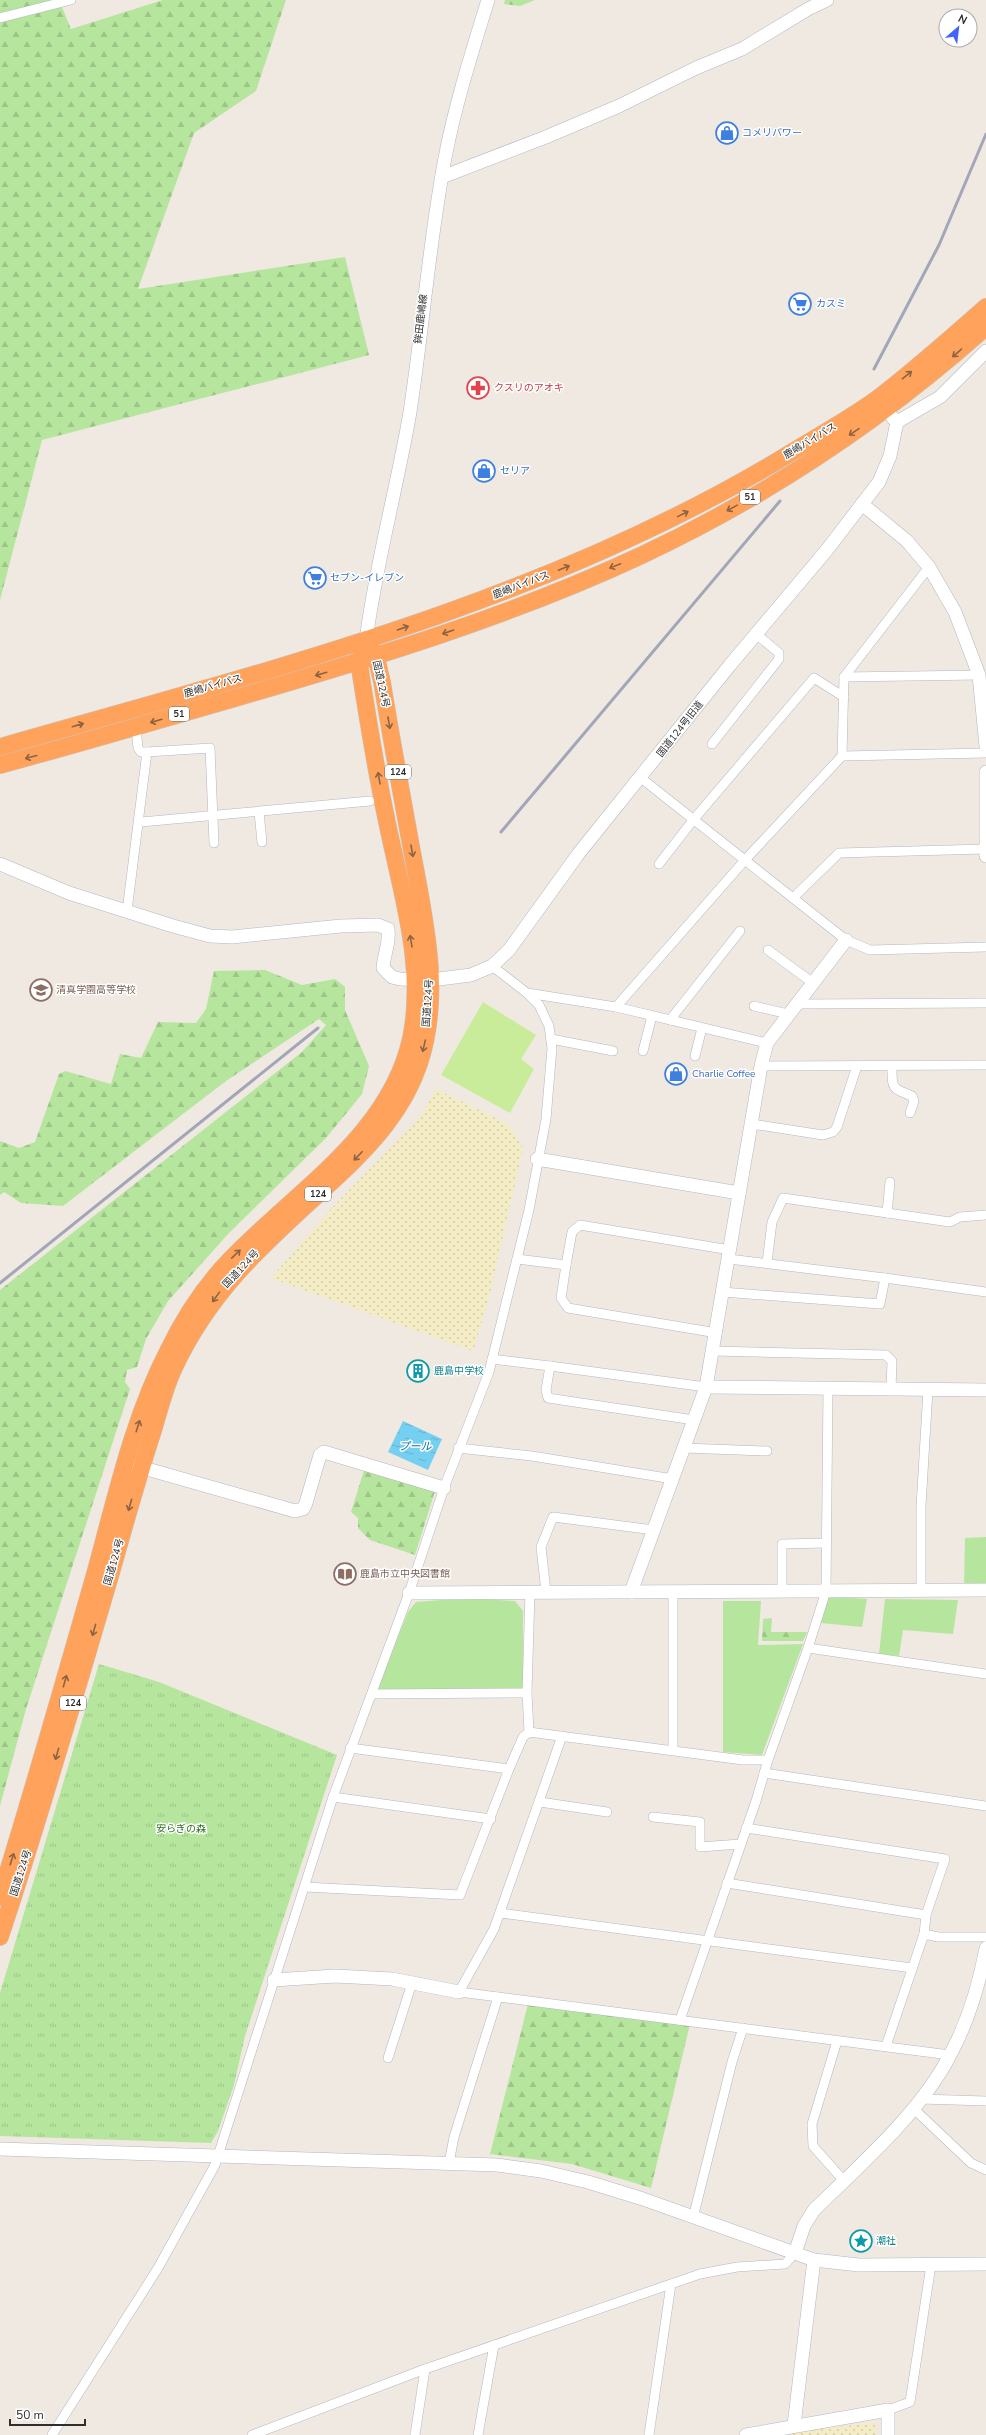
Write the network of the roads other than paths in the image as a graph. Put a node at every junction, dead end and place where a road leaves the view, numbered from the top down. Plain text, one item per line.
1 (71, 0) edge
2 (488, 0) edge
3 (827, 0) edge
4 (0, 18) edge
5 (442, 177) junction
6 (986, 306) edge
7 (986, 327) edge
8 (986, 351) edge
9 (886, 411) junction
10 (862, 504) junction
11 (929, 567) junction
12 (756, 634) junction
13 (366, 640) junction
14 (376, 657) junction
15 (358, 663) junction
16 (979, 675) junction
17 (844, 677) junction
18 (844, 697) junction
19 (136, 727) junction
20 (712, 744) dead end
21 (986, 746) edge
22 (0, 747) edge
23 (147, 752) junction
24 (986, 753) edge
25 (842, 756) junction
26 (0, 765) edge
27 (986, 772) edge
28 (642, 778) junction
29 (370, 801) dead end
30 (259, 812) junction
31 (214, 816) junction
32 (694, 819) junction
33 (142, 822) dead end
34 (262, 842) dead end
35 (214, 843) dead end
36 (986, 850) edge
37 (986, 856) edge
38 (745, 860) junction
39 (0, 864) edge
40 (659, 864) dead end
41 (793, 898) junction
42 (127, 911) junction
43 (740, 931) dead end
44 (846, 940) junction
45 (986, 947) edge
46 (768, 950) dead end
47 (492, 966) junction
48 (424, 980) junction
49 (813, 983) junction
50 (527, 993) junction
51 (986, 1003) edge
52 (796, 1004) junction
53 (754, 1006) dead end
54 (616, 1007) junction
55 (788, 1014) junction
56 (652, 1016) junction
57 (670, 1020) junction
58 (702, 1028) junction
59 (551, 1039) junction
60 (767, 1043) junction
61 (613, 1051) dead end
62 (644, 1051) dead end
63 (695, 1056) dead end
64 (986, 1065) edge
65 (761, 1066) junction
66 (857, 1066) junction
67 (892, 1066) junction
68 (910, 1113) dead end
69 (752, 1124) junction
70 (537, 1159) junction
71 (890, 1182) dead end
72 (739, 1193) junction
73 (887, 1213) junction
74 (986, 1215) edge
75 (730, 1254) junction
76 (517, 1259) junction
77 (767, 1264) junction
78 (566, 1265) junction
79 (885, 1278) junction
80 (722, 1292) junction
81 (986, 1292) edge
82 (717, 1333) junction
83 (713, 1352) junction
84 (492, 1359) junction
85 (550, 1366) junction
86 (706, 1387) junction
87 (828, 1388) junction
88 (891, 1389) junction
89 (928, 1390) junction
90 (986, 1390) edge
91 (694, 1420) junction
92 (458, 1448) junction
93 (684, 1448) junction
94 (767, 1451) dead end
95 (134, 1465) junction
96 (673, 1478) junction
97 (444, 1488) junction
98 (654, 1530) junction
99 (826, 1543) junction
100 (921, 1590) junction
101 (986, 1590) edge
102 (782, 1591) junction
103 (826, 1591) junction
104 (530, 1592) junction
105 (546, 1592) junction
106 (631, 1592) junction
107 (673, 1592) junction
108 (409, 1593) junction
109 (808, 1648) junction
110 (986, 1674) edge
111 (527, 1693) junction
112 (372, 1694) junction
113 (529, 1732) junction
114 (562, 1736) junction
115 (350, 1748) junction
116 (673, 1749) junction
117 (768, 1760) junction
118 (509, 1769) junction
119 (764, 1773) junction
120 (333, 1797) junction
121 (540, 1802) junction
122 (986, 1806) edge
123 (607, 1812) dead end
124 (653, 1817) dead end
125 (491, 1819) junction
126 (746, 1828) junction
127 (740, 1844) junction
128 (727, 1883) junction
129 (305, 1887) junction
130 (0, 1897) edge
131 (500, 1912) junction
132 (926, 1915) junction
133 (924, 1934) junction
134 (0, 1937) edge
135 (986, 1937) edge
136 (707, 1940) junction
137 (986, 1948) edge
138 (912, 1968) junction
139 (274, 1980) junction
140 (412, 1983) junction
141 (459, 1992) junction
142 (498, 1996) junction
143 (680, 2020) junction
144 (743, 2028) junction
145 (837, 2041) junction
146 (886, 2046) junction
147 (950, 2055) junction
148 (388, 2058) dead end
149 (986, 2101) edge
150 (917, 2104) junction
151 (0, 2149) edge
152 (218, 2155) junction
153 (449, 2163) junction
154 (986, 2170) edge
155 (844, 2181) junction
156 (693, 2218) junction
157 (795, 2253) junction
158 (814, 2260) junction
159 (986, 2264) edge
160 (931, 2265) junction
161 (671, 2284) junction
162 (494, 2346) junction
163 (425, 2369) junction
164 (888, 2410) junction
165 (794, 2425) junction
166 (52, 2435) edge
167 (252, 2435) edge
168 (416, 2435) edge
169 (478, 2435) edge
170 (649, 2435) edge
171 (746, 2435) edge
172 (888, 2435) edge

1 - 4 street
2 - 5 street, 鉾田鹿嶋線
3 - 5 street
5 - 13 street, 鉾田鹿嶋線
9 -> 6 highway, 鹿嶋バイパス / 51
7 -> 9 highway, 鹿嶋バイパス / 51
8 - 9 street
9 - 10 street, 国道124号旧道
13 -> 9 highway, 鹿嶋バイパス / 51
9 -> 14 highway, 鹿嶋バイパス / 51
10 - 11 street
10 - 12 street, 国道124号旧道
11 - 16 street
11 - 17 street
12 - 20 street
12 - 28 street, 国道124号旧道
13 - 14 highway, 国道124号 / 124
13 - 15 highway, 国道124号 / 124
22 -> 13 highway, 鹿嶋バイパス / 51
14 - 15 highway, 鹿嶋バイパス / 51
14 -> 48 highway, 国道124号 / 124
15 -> 19 highway, 鹿嶋バイパス / 51
48 -> 15 highway, 国道124号 / 124
16 - 17 street
16 - 21 street
17 - 18 street
18 - 25 street
18 - 32 street
19 - 23 street
19 -> 26 highway, 鹿嶋バイパス / 51
23 - 31 street
23 - 42 street
24 - 25 street
25 - 38 street
27 - 36 street
28 - 32 street
28 - 47 street, 国道124号旧道
29 - 30 street
30 - 31 street
30 - 34 street
31 - 33 street
31 - 35 street
32 - 38 street
32 - 40 street
36 - 37 street
36 - 41 street
38 - 41 street
38 - 54 street
39 - 42 street
41 - 44 street
42 - 48 street, 国道124号旧道
43 - 57 street
44 - 45 street
44 - 49 street
46 - 49 street
47 - 48 street, 国道124号旧道
47 - 50 street
48 - 95 highway, 国道124号 / 124
49 - 52 street
50 - 54 street
50 - 59 street
51 - 52 street
52 - 55 street
53 - 55 street
54 - 56 street
55 - 60 street
56 - 57 street
56 - 62 street
57 - 58 street
58 - 60 street
58 - 63 street
59 - 61 street
59 - 70 street
60 - 65 street
64 - 67 street
65 - 66 street
65 - 69 street
66 - 67 street
66 - 69 street
67 - 68 street
69 - 72 street
70 - 72 street
70 - 76 street
71 - 73 street
72 - 75 street
73 - 74 street
73 - 77 street
75 - 77 street
75 - 78 street
75 - 80 street
76 - 78 street
76 - 84 street
77 - 79 street
78 - 82 street
79 - 80 street
79 - 81 street
80 - 82 street
82 - 83 street
83 - 86 street
83 - 88 street
84 - 85 street
84 - 92 street
85 - 86 street
85 - 91 street
86 - 87 street
86 - 91 street
87 - 88 street
87 - 99 street
88 - 89 street
89 - 90 street
89 - 100 street
91 - 93 street
92 - 96 street
92 - 97 street
93 - 94 street
93 - 96 street
95 - 97 street
130 -> 95 highway, 国道124号 / 124
95 -> 134 highway, 国道124号 / 124
96 - 98 street
97 - 108 street
98 - 105 street
98 - 106 street
99 - 102 street
99 - 103 street
100 - 101 street
100 - 103 street
102 - 103 street
102 - 107 street
103 - 109 street
104 - 105 street
104 - 108 street
104 - 111 street
105 - 106 street
106 - 107 street
107 - 116 street
108 - 112 street
109 - 110 street
109 - 117 street
111 - 112 street
111 - 113 street
112 - 115 street
113 - 114 street
113 - 118 street
114 - 116 street
114 - 121 street
115 - 118 street
115 - 120 street
116 - 117 street
117 - 119 street
118 - 125 street
119 - 122 street
119 - 126 street
120 - 125 street
120 - 129 street
121 - 123 street
121 - 131 street
124 - 127 street
125 - 129 street
126 - 127 street
126 - 132 street
127 - 128 street
128 - 132 street
128 - 136 street
129 - 139 street
131 - 136 street
131 - 141 street
132 - 133 street
133 - 135 street
133 - 138 street
136 - 138 street
136 - 143 street
137 - 147 street
138 - 146 street
139 - 140 street
139 - 152 street
140 - 141 street
140 - 148 street
141 - 142 street
142 - 143 street
142 - 153 street
143 - 144 street
144 - 145 street
144 - 156 street
145 - 146 street
145 - 155 street
146 - 147 street
147 - 150 street
149 - 150 street
150 - 154 street
150 - 155 street
151 - 152 street
152 - 153 street
152 - 166 street
153 - 156 street
155 - 157 street
156 - 157 street
157 - 158 street
157 - 161 street
158 - 160 street
158 - 165 street
159 - 160 street
160 - 164 street
161 - 162 street
161 - 170 street
162 - 163 street
162 - 169 street
163 - 167 street
163 - 168 street
164 - 165 street
164 - 172 street
165 - 171 street

